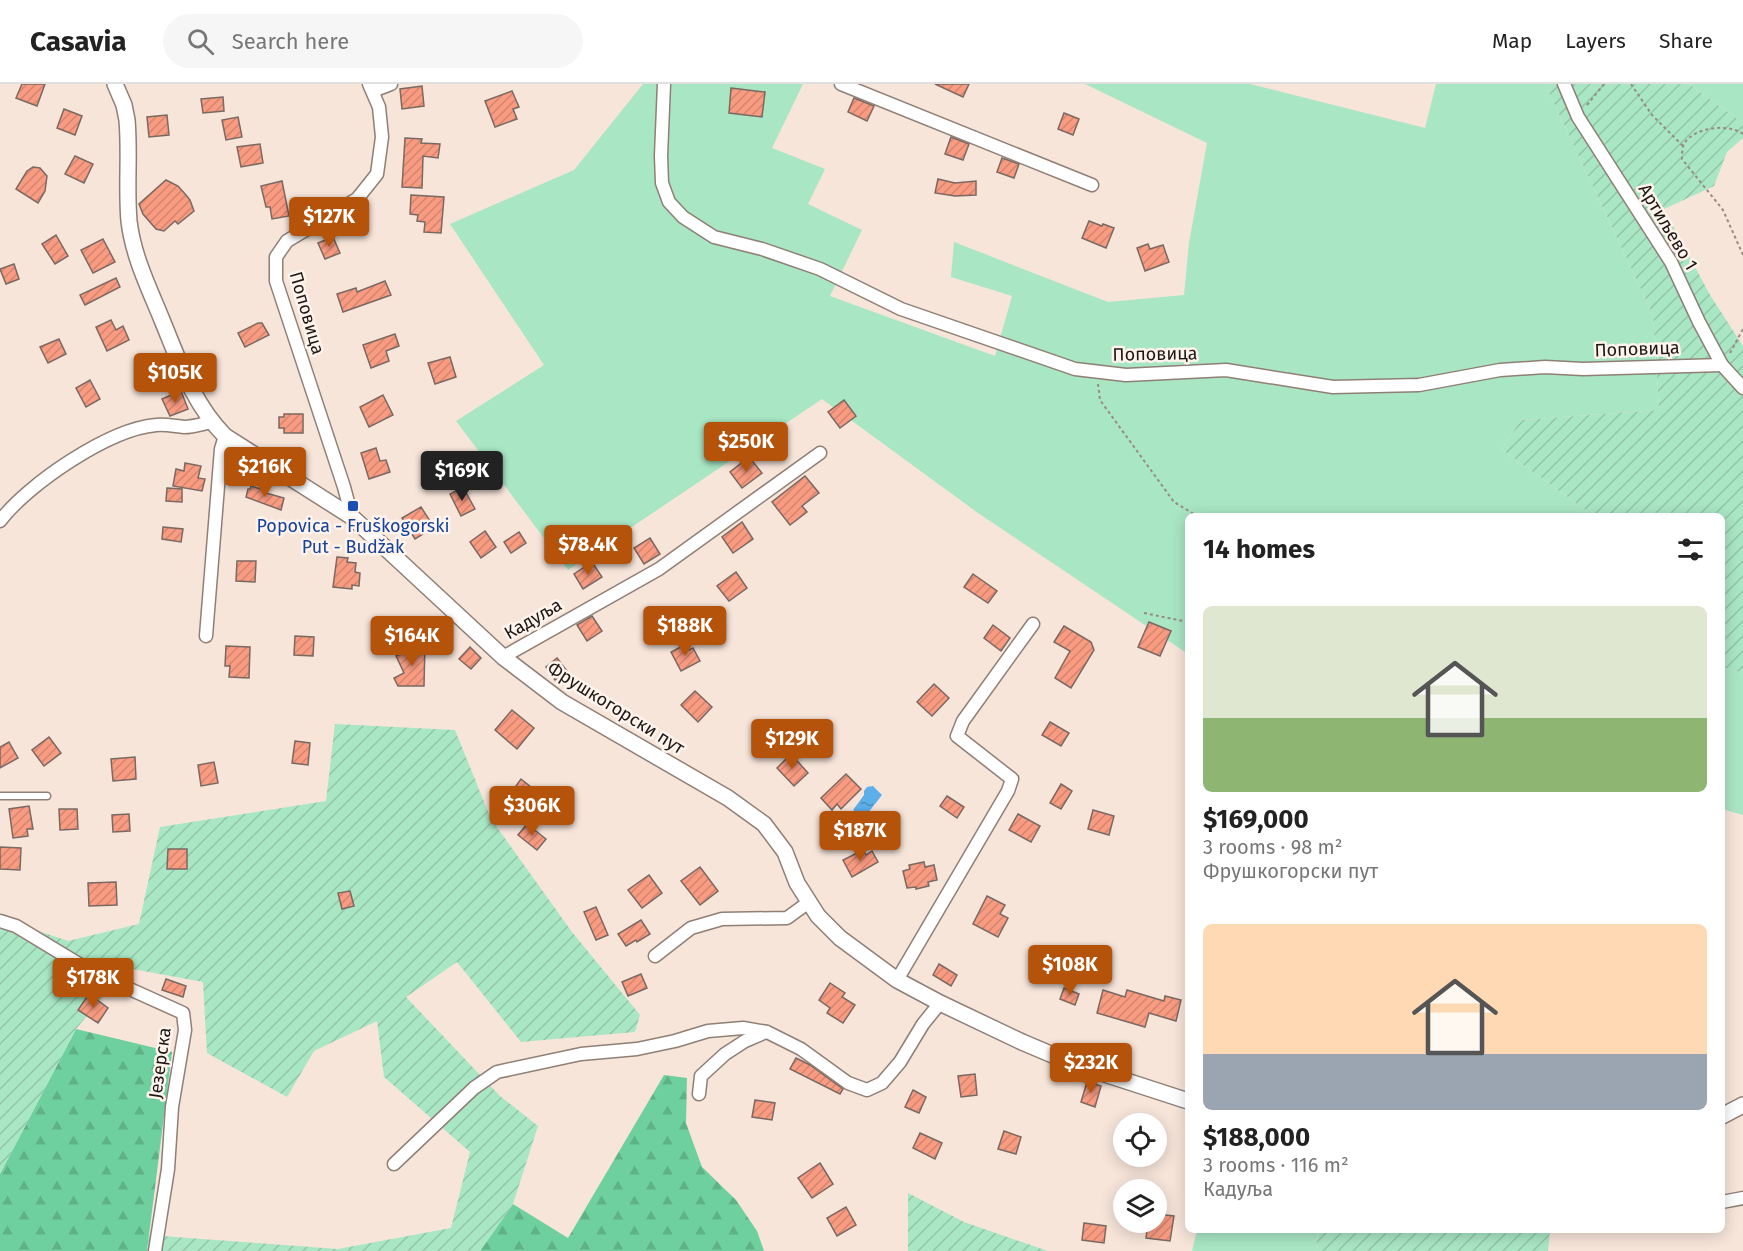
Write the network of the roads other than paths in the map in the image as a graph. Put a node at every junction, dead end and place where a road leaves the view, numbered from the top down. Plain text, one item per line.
1 (115, 84) edge
2 (391, 84) edge
3 (664, 84) edge
4 (841, 84) edge
5 (1564, 84) edge
6 (371, 87) edge
7 (1092, 185) dead end
8 (1722, 365) junction
9 (1743, 388) edge
10 (211, 422) junction
11 (225, 435) junction
12 (819, 453) dead end
13 (352, 517) junction
14 (0, 521) edge
15 (1033, 624) dead end
16 (206, 636) dead end
17 (503, 657) junction
18 (0, 796) edge
19 (47, 796) dead end
20 (809, 902) junction
21 (0, 921) edge
22 (655, 956) dead end
23 (897, 980) junction
24 (940, 1003) junction
25 (767, 1032) junction
26 (699, 1094) dead end
27 (1185, 1100) edge
28 (1743, 1105) edge
29 (1725, 1114) edge
30 (394, 1164) dead end
31 (1743, 1198) edge
32 (1725, 1201) edge
33 (155, 1251) edge

1 - 10 street, Фрушкогорски пут
2 - 6 street, Поповица
3 - 8 street, Поповица
4 - 7 street
5 - 8 street, Артиљево 1
6 - 13 street, Поповица
8 - 9 street, Артиљево 1
10 - 11 street, Фрушкогорски пут
10 - 14 street
11 - 13 street, Фрушкогорски пут
11 - 16 street
12 - 17 street, Кадуља
13 - 17 street, Фрушкогорски пут
15 - 23 street
17 - 20 street, Фрушкогорски пут
18 - 19 lane
20 - 22 street
20 - 23 street, Фрушкогорски пут
21 - 33 street, Језерска
23 - 24 street, Фрушкогорски пут
24 - 25 street
24 - 27 street, Фрушкогорски пут
25 - 26 street
25 - 30 street
28 - 29 street
31 - 32 street

